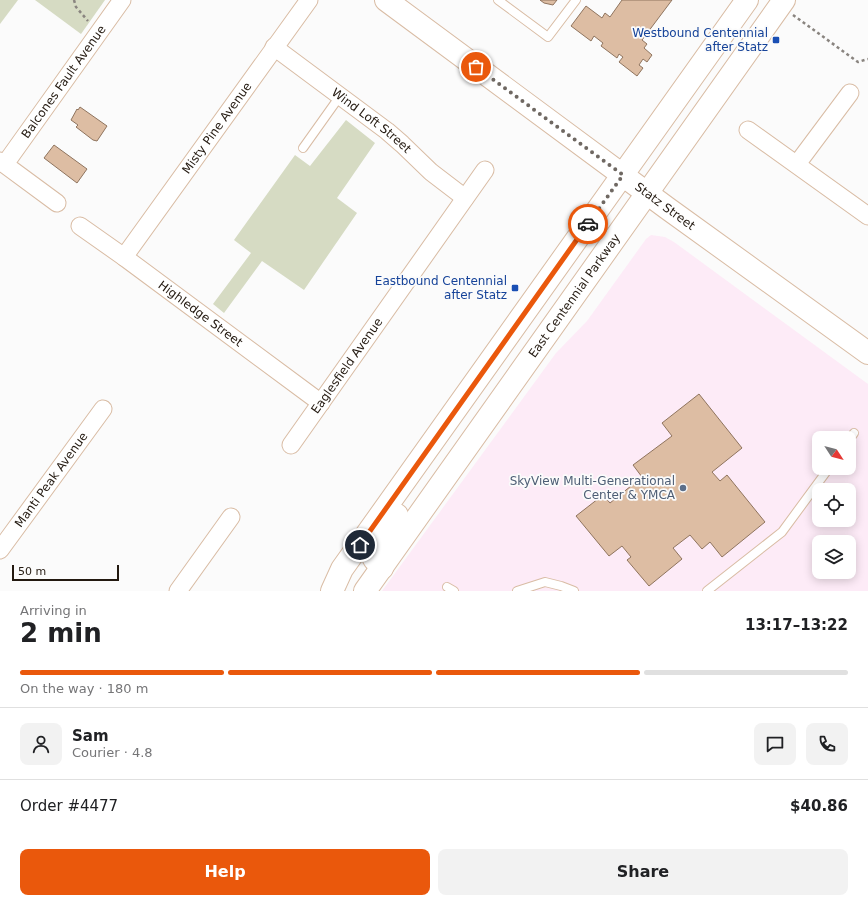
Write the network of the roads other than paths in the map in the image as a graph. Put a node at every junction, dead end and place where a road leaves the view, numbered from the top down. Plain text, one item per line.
1 (122, 0) edge
2 (309, 0) edge
3 (386, 0) edge
4 (498, 0) edge
5 (576, 0) edge
6 (747, 0) edge
7 (782, 3) edge
8 (274, 47) junction
9 (850, 93) dead end
10 (340, 96) junction
11 (748, 130) dead end
12 (303, 148) dead end
13 (2, 163) edge
14 (797, 164) junction
15 (485, 170) dead end
16 (623, 175) junction
17 (647, 193) junction
18 (465, 198) junction
19 (57, 203) dead end
20 (868, 216) edge
21 (80, 226) dead end
22 (124, 257) junction
23 (868, 353) edge
24 (321, 403) junction
25 (103, 408) dead end
26 (291, 445) dead end
27 (824, 475) edge
28 (403, 484) junction
29 (231, 517) dead end
30 (0, 550) edge
31 (382, 568) junction
32 (178, 591) edge
33 (332, 591) edge
34 (365, 591) edge
35 (517, 591) edge
36 (574, 591) edge
37 (707, 591) edge

1 - 13 street, Balcones Fault Avenue
2 - 8 street, Misty Pine Avenue
3 - 16 main road, Statz Street
4 - 5 lane
6 - 16 main road
7 - 17 main road, East Centennial Parkway
8 - 10 street, Wind Loft Street
8 - 22 street, Misty Pine Avenue
9 - 14 street
10 - 12 lane
10 - 18 street, Wind Loft Street
11 - 14 street
13 - 19 street
14 - 20 street
15 - 18 street, Eaglesfield Avenue
16 - 17 main road, Statz Street
16 - 28 main road
17 - 23 main road, Statz Street
17 - 31 main road, East Centennial Parkway
18 - 24 street, Eaglesfield Avenue
21 - 22 street, Highledge Street
22 - 24 street, Highledge Street
24 - 26 street, Eaglesfield Avenue
25 - 30 street, Manti Peak Avenue
27 - 37 lane
28 - 31 main road
28 - 33 main road
29 - 32 street
31 - 34 main road, East Centennial Parkway
35 - 36 lane

